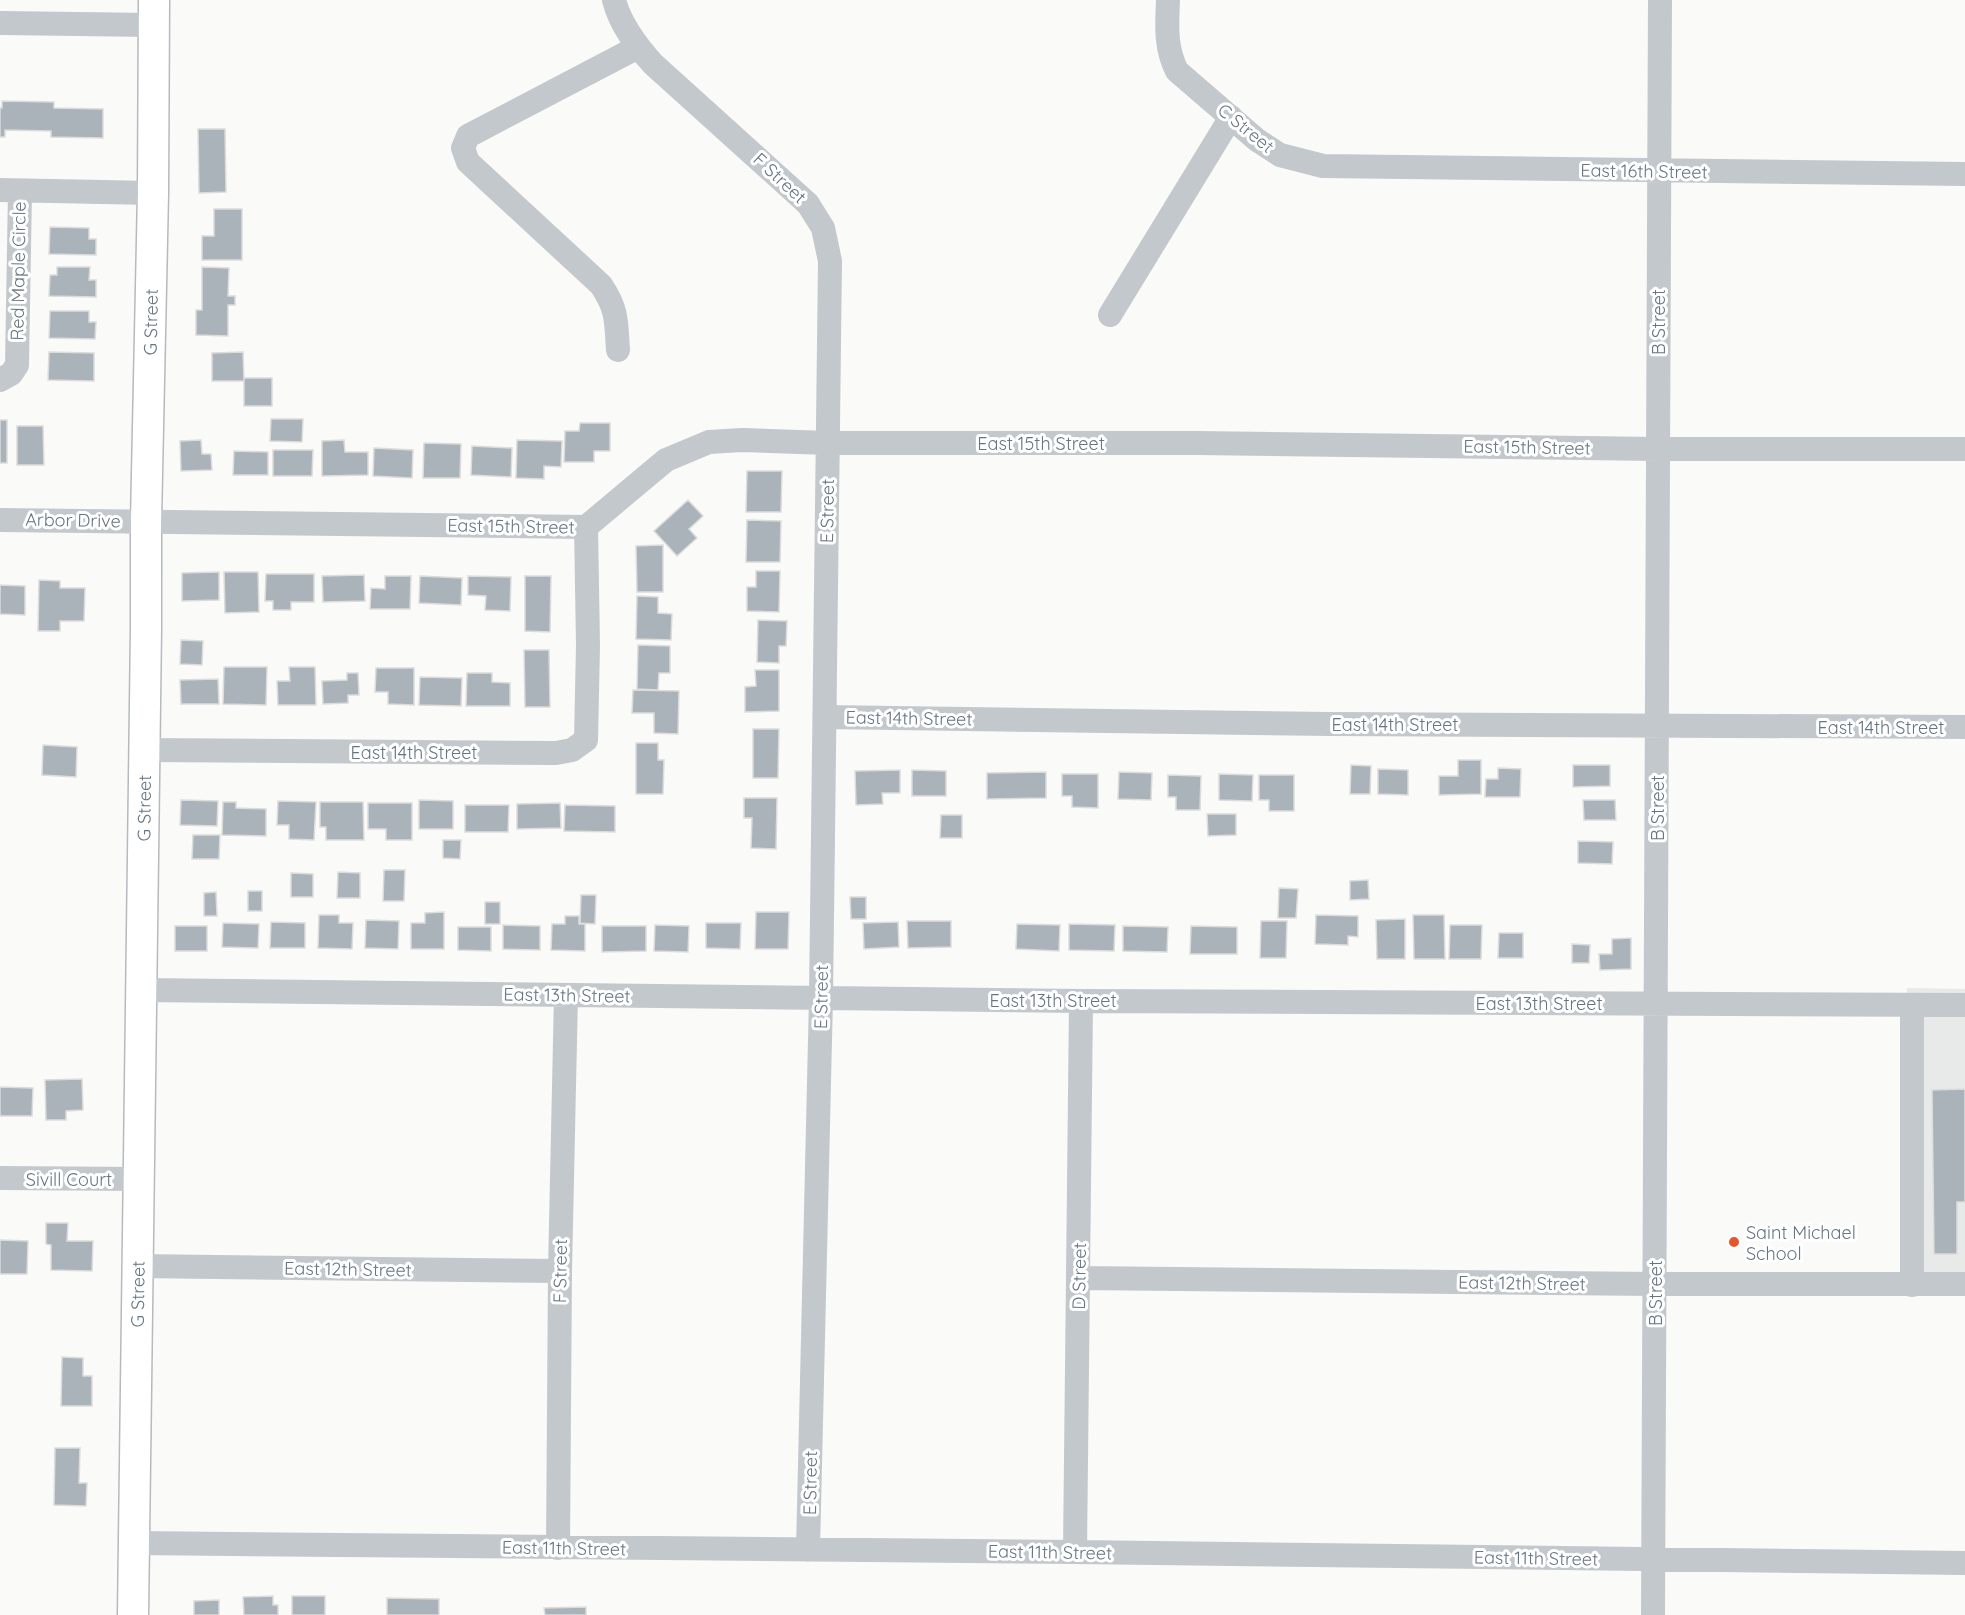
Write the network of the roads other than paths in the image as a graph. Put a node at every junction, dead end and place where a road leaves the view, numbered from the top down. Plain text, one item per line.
1 (614, 0) edge
2 (1168, 0) edge
3 (1660, 0) edge
4 (154, 13) edge
5 (0, 23) edge
6 (638, 47) junction
7 (1231, 117) junction
8 (1323, 166) joint
9 (1658, 171) junction
10 (1965, 174) edge
11 (10, 190) edge
12 (153, 193) junction
13 (1110, 315) dead end
14 (618, 350) dead end
15 (0, 380) edge
16 (828, 443) junction
17 (1965, 448) edge
18 (1658, 449) junction
19 (0, 520) edge
20 (146, 521) junction
21 (586, 527) junction
22 (825, 717) junction
23 (1657, 725) junction
24 (1965, 727) edge
25 (145, 750) junction
26 (141, 990) junction
27 (566, 995) junction
28 (821, 998) junction
29 (1081, 1000) junction
30 (1656, 1004) junction
31 (1912, 1005) junction
32 (1965, 1005) edge
33 (0, 1178) edge
34 (139, 1179) junction
35 (137, 1266) junction
36 (560, 1271) junction
37 (1079, 1278) junction
38 (1656, 1284) junction
39 (1965, 1284) edge
40 (1912, 1285) junction
41 (134, 1543) junction
42 (558, 1548) junction
43 (808, 1550) junction
44 (1075, 1552) junction
45 (1653, 1560) junction
46 (1965, 1563) edge
47 (133, 1615) edge
48 (1653, 1615) edge

1 - 6 street, F Street
2 - 7 street, C Street
3 - 9 street, B Street
4 - 5 street
4 - 12 main road, G Street
6 - 14 street
6 - 16 street, F Street
7 - 8 street, C Street
7 - 13 street
8 - 9 street, East 16th Street
9 - 10 street, East 16th Street
9 - 18 street, B Street
11 - 12 street
11 - 15 street, Red Maple Circle
12 - 20 main road, G Street
16 - 18 street, East 15th Street
16 - 21 street, East 15th Street
16 - 22 street, E Street
17 - 18 street, East 15th Street
18 - 23 street, B Street
19 - 20 street, Arbor Drive
20 - 21 street, East 15th Street
20 - 25 main road, G Street
21 - 25 street, East 14th Street
22 - 23 street, East 14th Street
22 - 28 street, E Street
23 - 24 street, East 14th Street
23 - 30 street, B Street
25 - 26 main road, G Street
26 - 27 street, East 13th Street
26 - 34 main road, G Street
27 - 28 street, East 13th Street
27 - 36 street, F Street
28 - 29 street, East 13th Street
28 - 43 street, E Street
29 - 30 street, East 13th Street
29 - 37 street, D Street
30 - 31 street, East 13th Street
30 - 38 street, B Street
31 - 32 street, East 13th Street
31 - 40 street
33 - 34 street, Sivill Court
34 - 35 main road, G Street
35 - 36 street, East 12th Street
35 - 41 main road, G Street
36 - 42 street, F Street
37 - 38 street, East 12th Street
37 - 44 street, D Street
38 - 40 street, East 12th Street
38 - 45 street, B Street
39 - 40 street, East 12th Street
41 - 42 street, East 11th Street
41 - 47 main road, G Street
42 - 43 street, East 11th Street
43 - 44 street, East 11th Street
44 - 45 street, East 11th Street
45 - 46 street, East 11th Street
45 - 48 street, B Street

